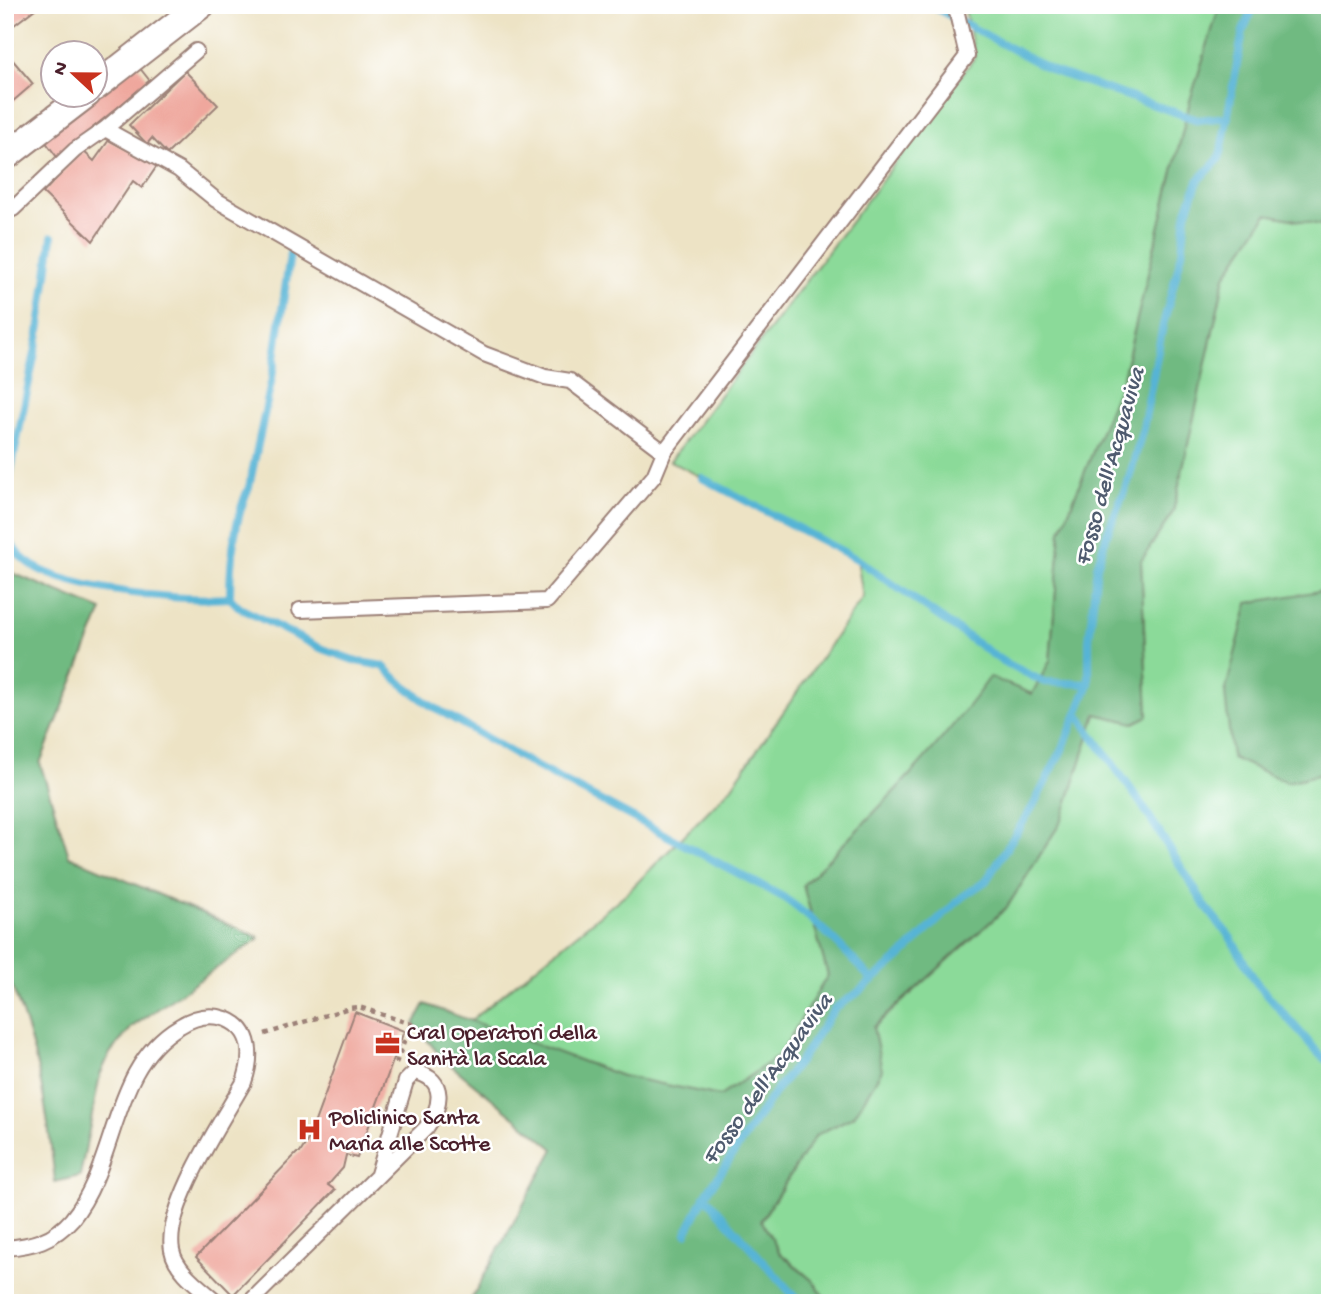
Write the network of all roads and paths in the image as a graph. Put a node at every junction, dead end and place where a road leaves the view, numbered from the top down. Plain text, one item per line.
1 (201, 5) edge
2 (955, 5) edge
3 (196, 51) dead end
4 (108, 77) edge
5 (69, 108) edge
6 (106, 129) junction
7 (5, 157) edge
8 (5, 211) edge
9 (664, 452) junction
10 (300, 610) dead end
11 (247, 1040) junction
12 (392, 1073) dead end
13 (378, 1174) junction
14 (5, 1248) edge
15 (218, 1303) edge
16 (249, 1303) edge

1 - 4 street
2 - 9 lane
3 - 6 lane
5 - 7 street
6 - 8 lane
6 - 9 lane
9 - 10 lane
11 - 12 path
11 - 14 lane
11 - 15 lane
13 - 13 lane
13 - 16 lane

